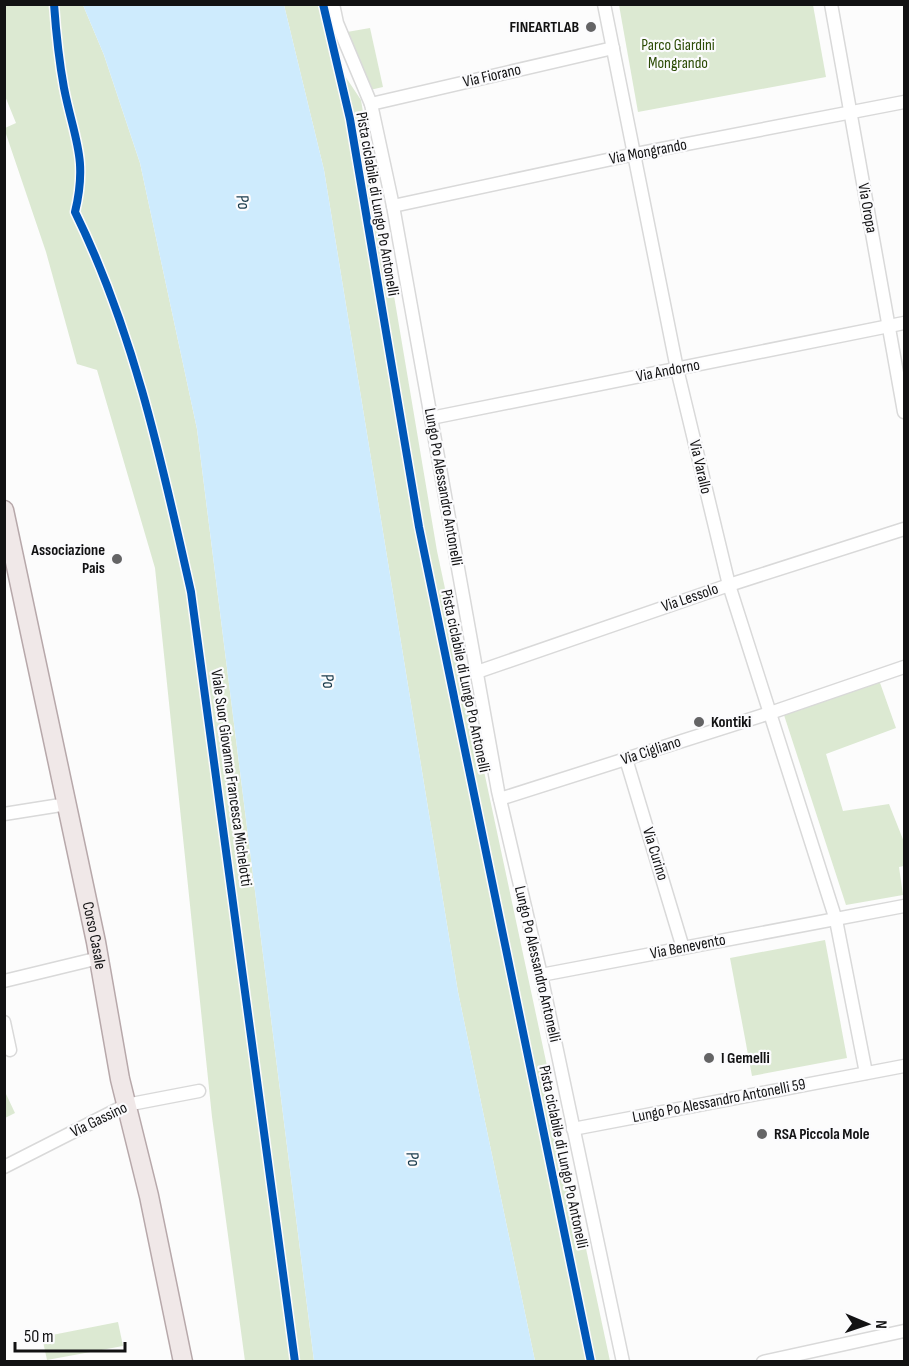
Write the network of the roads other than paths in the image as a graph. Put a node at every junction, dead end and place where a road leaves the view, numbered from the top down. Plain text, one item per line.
1 (333, 4) edge
2 (604, 4) edge
3 (831, 4) edge
4 (613, 48) junction
5 (904, 102) edge
6 (371, 104) junction
7 (851, 113) junction
8 (635, 154) junction
9 (393, 206) junction
10 (904, 323) edge
11 (888, 327) junction
12 (677, 369) junction
13 (904, 412) edge
14 (431, 418) junction
15 (4, 510) edge
16 (904, 530) edge
17 (729, 585) junction
18 (904, 667) edge
19 (477, 672) junction
20 (770, 713) junction
21 (626, 759) junction
22 (500, 799) junction
23 (67, 804) junction
24 (4, 814) edge
25 (904, 906) edge
26 (836, 920) junction
27 (683, 948) junction
28 (99, 958) junction
29 (541, 975) junction
30 (4, 981) edge
31 (4, 1022) edge
32 (10, 1050) dead end
33 (904, 1065) edge
34 (866, 1073) junction
35 (199, 1091) dead end
36 (126, 1105) junction
37 (573, 1129) junction
38 (4, 1167) edge
39 (904, 1331) edge
40 (183, 1362) edge
41 (623, 1362) edge
42 (763, 1362) edge

1 - 6 street, Lungo Po Alessandro Antonelli
2 - 4 street, Via Varallo
3 - 7 street, Via Oropa
4 - 6 street, Via Fiorano
4 - 8 street, Via Varallo
5 - 7 street, Via Mongrando
6 - 9 street, Lungo Po Alessandro Antonelli
7 - 8 street, Via Mongrando
7 - 11 street, Via Oropa
8 - 9 street, Via Mongrando
8 - 12 street, Via Varallo
9 - 14 street, Lungo Po Alessandro Antonelli
10 - 11 street, Via Andorno
11 - 12 street, Via Andorno
11 - 13 street, Via Oropa
12 - 14 street, Via Andorno
12 - 17 street, Via Varallo
14 - 19 street, Lungo Po Alessandro Antonelli
15 - 23 main road, Corso Casale
16 - 17 street, Via Lessolo
17 - 19 street, Via Lessolo
17 - 20 street, Via Varallo
18 - 20 street, Via Cigliano
19 - 22 street, Lungo Po Alessandro Antonelli
20 - 21 street, Via Cigliano
20 - 26 street, Via Varallo
21 - 22 street, Via Cigliano
21 - 27 street, Via Curino
22 - 29 street, Lungo Po Alessandro Antonelli
23 - 24 street
23 - 28 main road, Corso Casale
25 - 26 street, Via Benevento
26 - 27 street, Via Benevento
26 - 34 street
27 - 29 street, Via Benevento
28 - 30 street
28 - 36 main road, Corso Casale
29 - 37 street, Lungo Po Alessandro Antonelli
31 - 32 street
33 - 34 street
34 - 37 street, Lungo Po Alessandro Antonelli 59
35 - 36 street, Via Gassino
36 - 38 street, Via Gassino
36 - 40 main road, Corso Casale
37 - 41 street, Lungo Po Alessandro Antonelli
39 - 42 street

